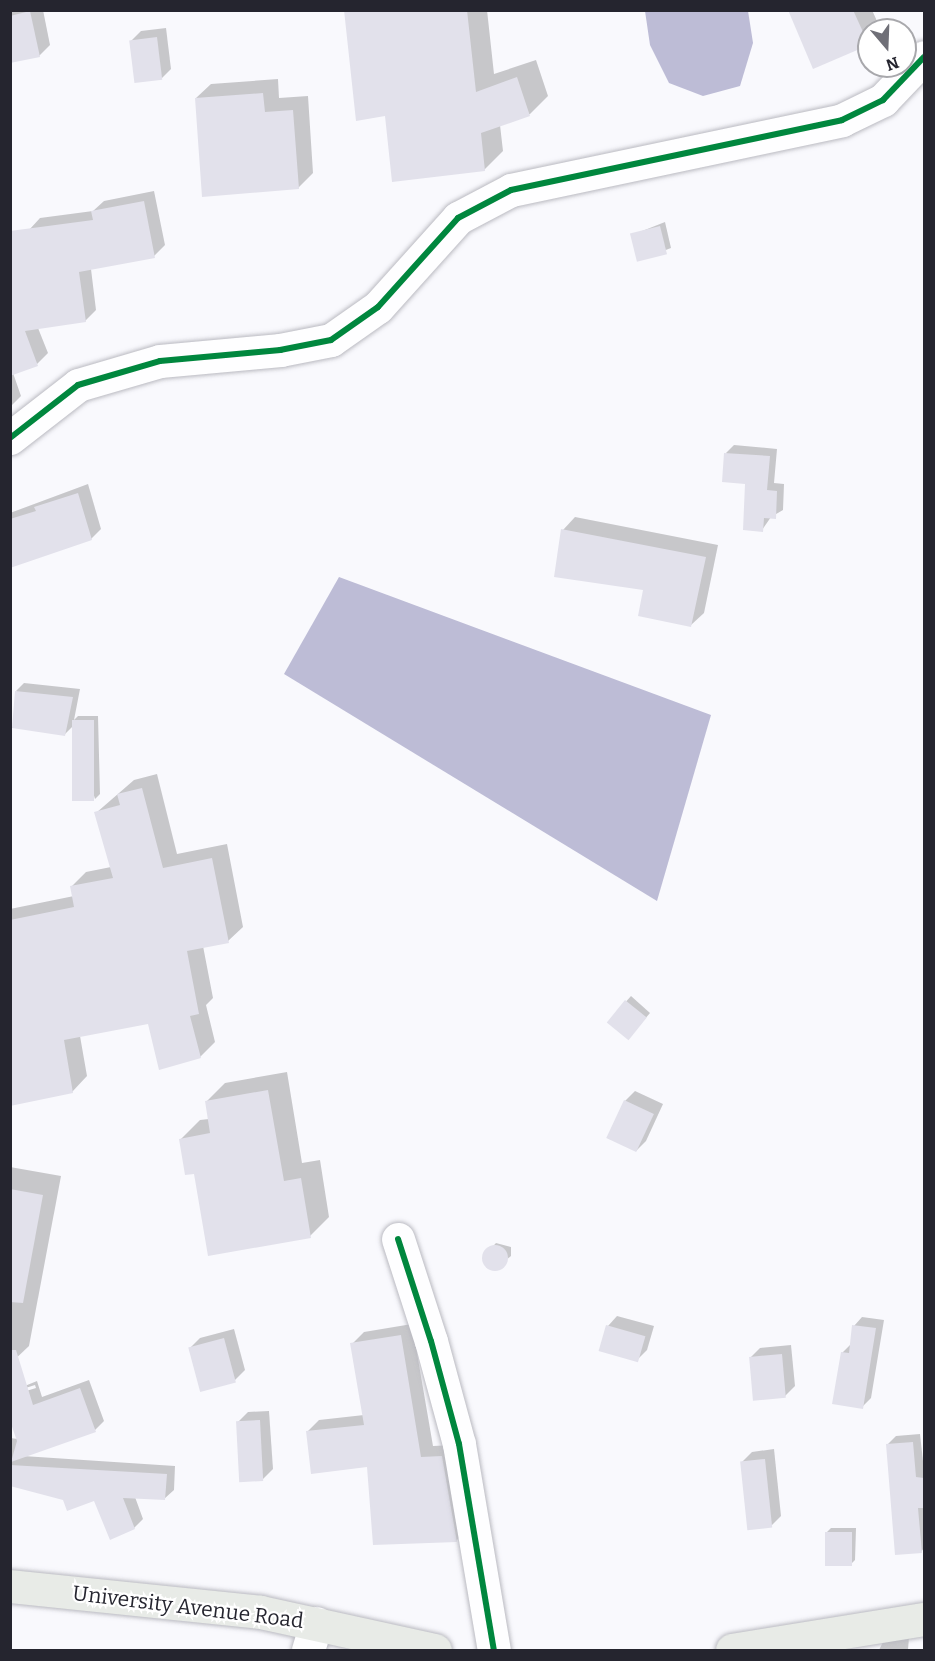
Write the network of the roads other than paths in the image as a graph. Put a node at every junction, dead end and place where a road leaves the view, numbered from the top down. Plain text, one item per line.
1 (924, 57) edge
2 (10, 438) edge
3 (398, 1239) dead end
4 (10, 1586) edge
5 (924, 1619) edge
6 (312, 1637) edge
7 (435, 1650) edge
8 (494, 1650) edge
9 (732, 1650) edge

1 - 2 street
3 - 8 street
4 - 6 main road, University Avenue Road
5 - 9 main road
6 - 7 main road, University Avenue Road

